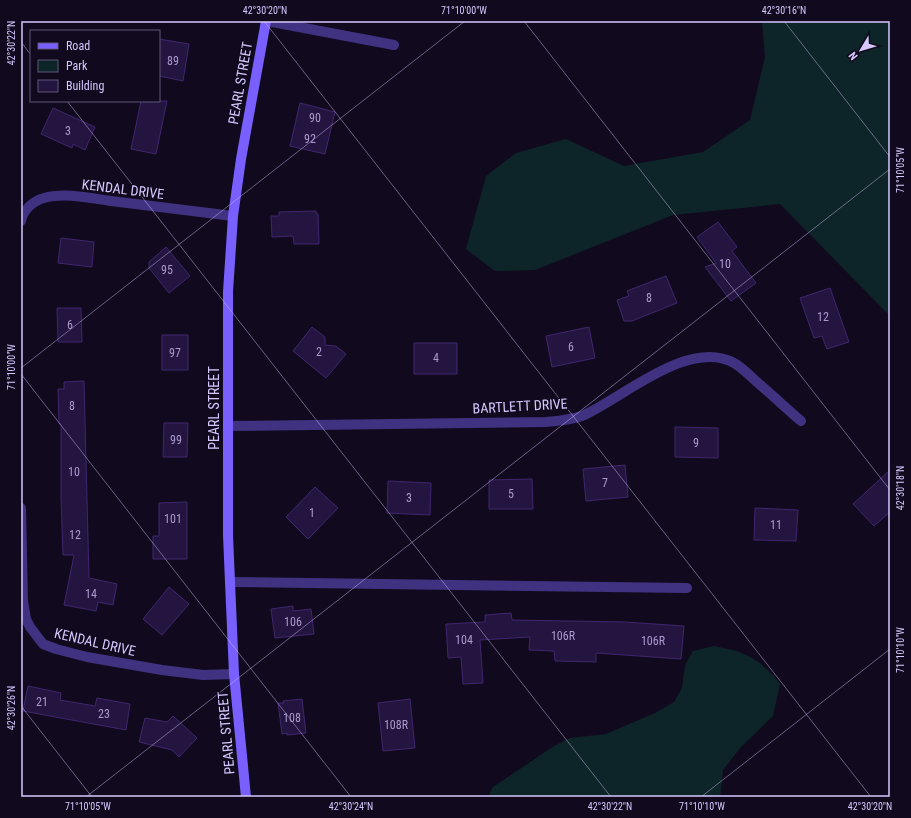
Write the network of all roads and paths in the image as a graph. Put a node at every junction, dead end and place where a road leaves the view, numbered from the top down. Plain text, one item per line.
1 (266, 21) edge
2 (394, 45) dead end
3 (233, 216) junction
4 (21, 221) edge
5 (801, 421) dead end
6 (228, 426) junction
7 (21, 508) edge
8 (230, 582) junction
9 (687, 588) dead end
10 (234, 674) junction
11 (246, 797) edge

1 - 2 street
1 - 3 street, PEARL STREET
3 - 4 street, KENDAL DRIVE
3 - 6 street, PEARL STREET
5 - 6 street, BARTLETT DRIVE
6 - 8 street, PEARL STREET
7 - 10 street, KENDAL DRIVE
8 - 9 street
8 - 10 street, PEARL STREET
10 - 11 street, PEARL STREET

